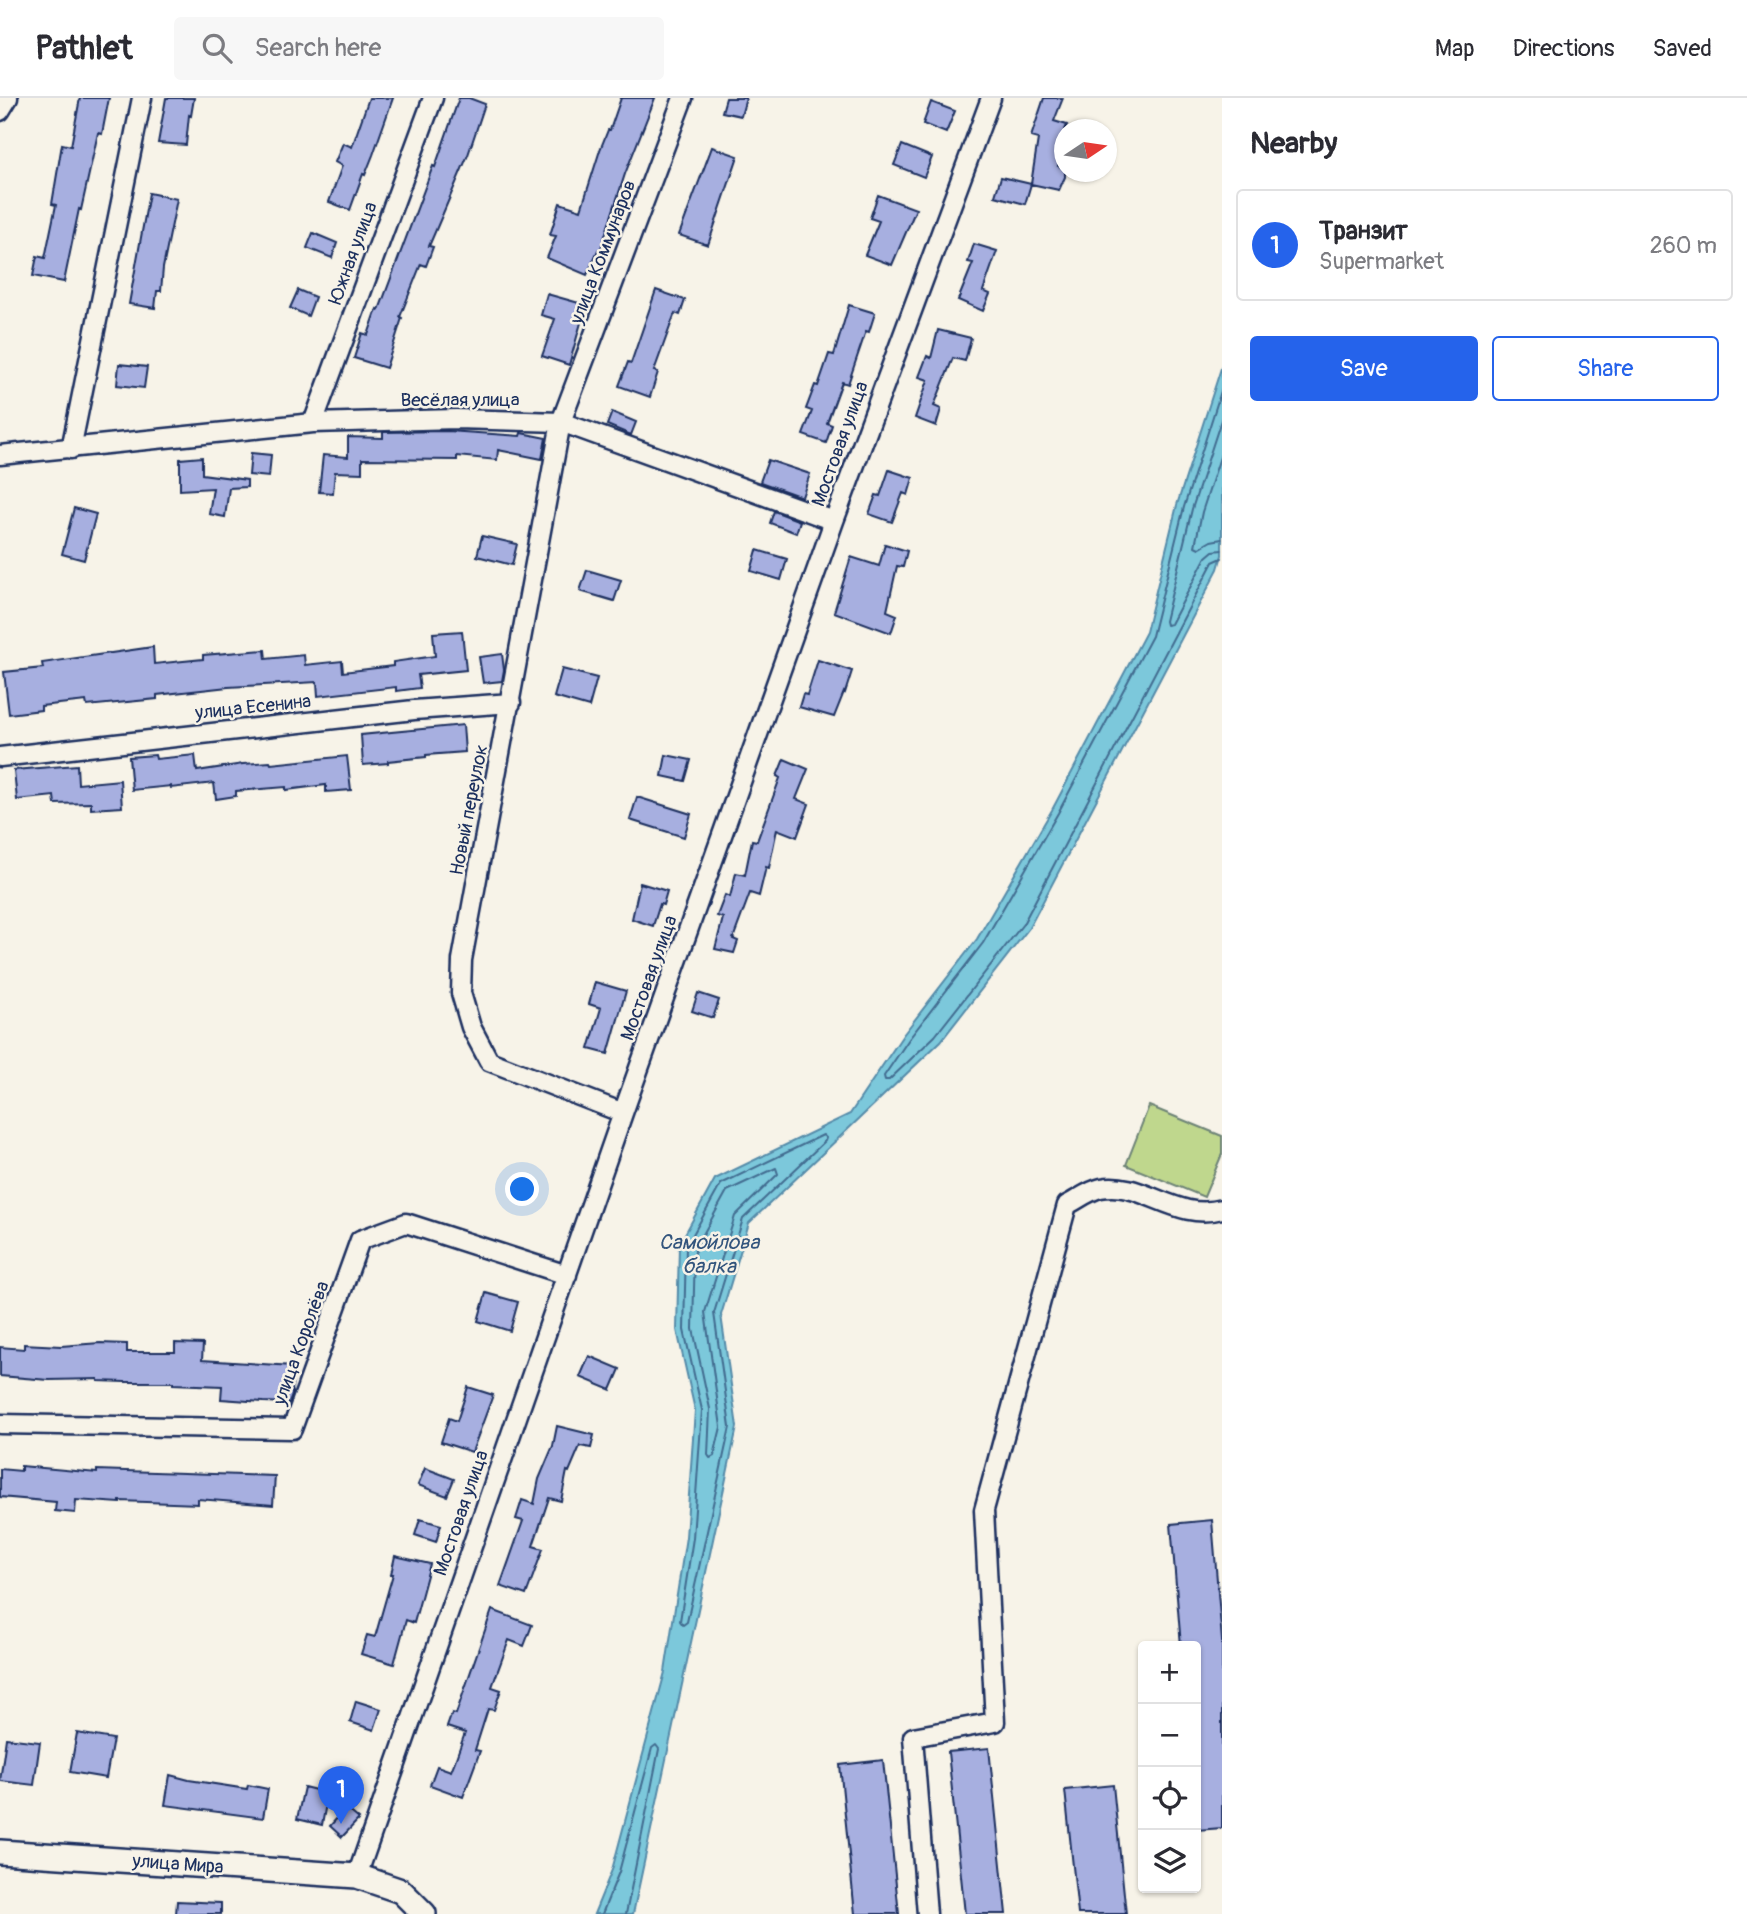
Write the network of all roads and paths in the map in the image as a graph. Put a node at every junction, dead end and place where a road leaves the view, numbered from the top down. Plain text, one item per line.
1 (8, 98) edge
2 (142, 98) edge
3 (433, 98) edge
4 (684, 98) edge
5 (991, 98) edge
6 (0, 111) edge
7 (561, 422) junction
8 (313, 423) junction
9 (71, 449) junction
10 (0, 455) edge
11 (834, 520) junction
12 (511, 703) junction
13 (0, 757) edge
14 (623, 1113) junction
15 (1222, 1209) edge
16 (567, 1275) junction
17 (0, 1424) edge
18 (0, 1852) edge
19 (357, 1876) junction
20 (424, 1914) edge
21 (927, 1914) edge

1 - 6 street
2 - 9 street
3 - 8 street, Южная улица
4 - 7 street, улица Коммунаров
5 - 11 street, Мостовая улица
7 - 8 street, Весёлая улица
7 - 11 street, Весёлая улица
7 - 12 street, Новый переулок
8 - 9 street, Весёлая улица
9 - 10 street, Весёлая улица
11 - 14 street, Мостовая улица
12 - 13 street, улица Есенина
12 - 14 street, Новый переулок
14 - 16 street, Мостовая улица
15 - 21 street
16 - 17 street, улица Королёва
16 - 19 street, Мостовая улица
18 - 19 main road, улица Мира
19 - 20 main road, улица Мира

